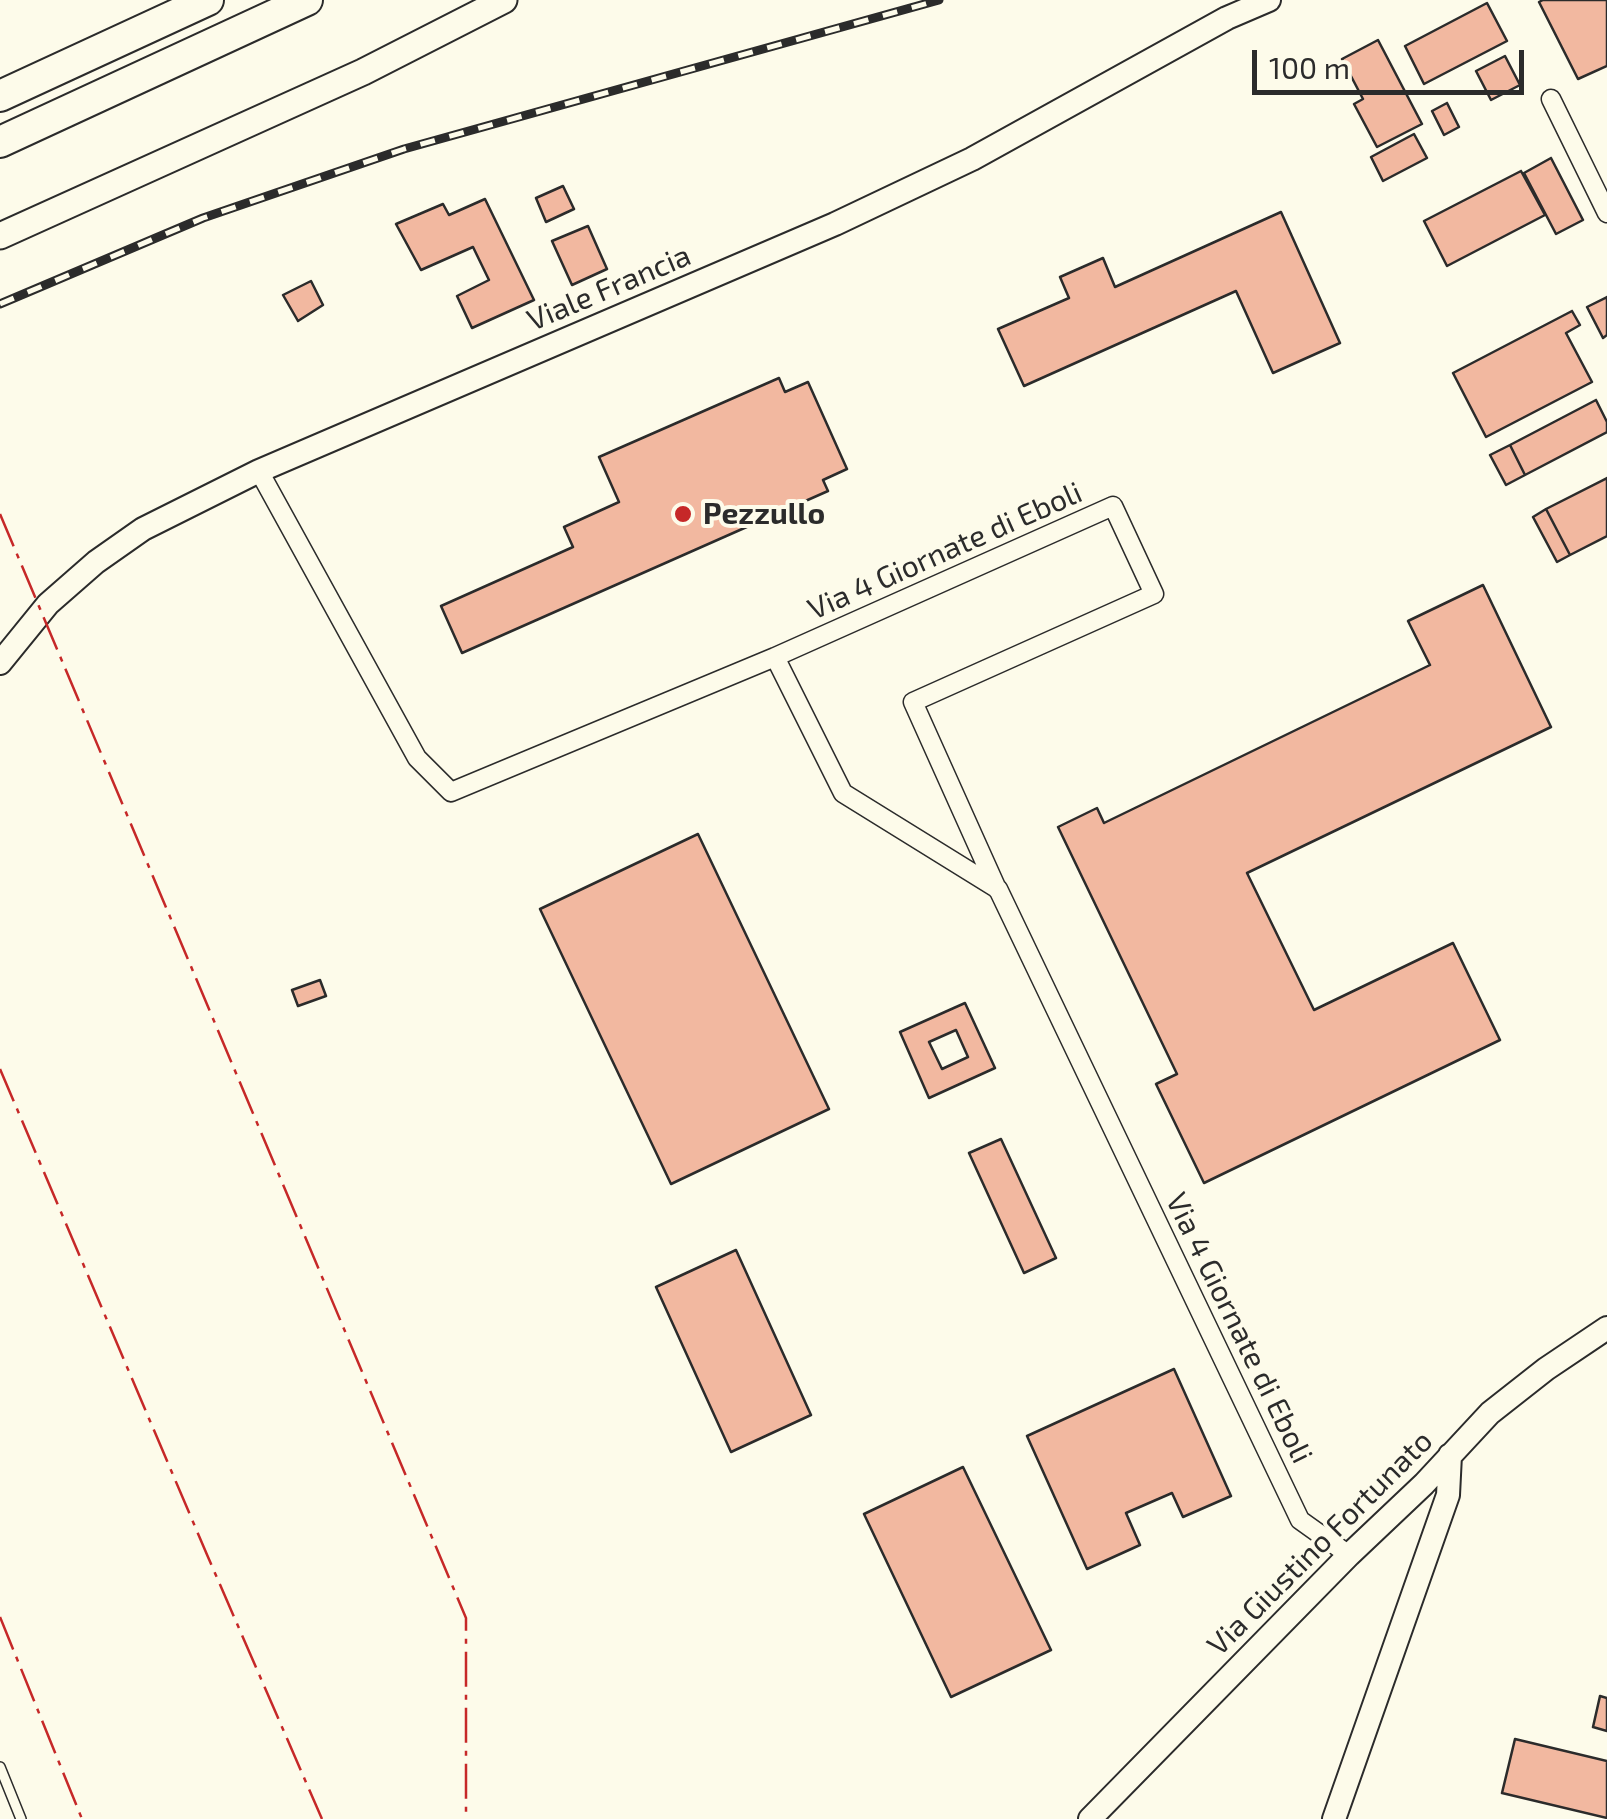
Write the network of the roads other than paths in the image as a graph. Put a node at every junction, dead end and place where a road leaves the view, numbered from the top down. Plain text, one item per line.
1 (208, 0) edge
2 (306, 0) edge
3 (504, 0) edge
4 (1269, 0) edge
5 (0, 96) edge
6 (1550, 99) dead end
7 (0, 142) edge
8 (1607, 213) edge
9 (0, 236) edge
10 (259, 471) junction
11 (775, 657) junction
12 (0, 663) edge
13 (998, 889) junction
14 (1607, 1328) edge
15 (1450, 1455) junction
16 (1349, 1555) junction
17 (0, 1767) edge
18 (21, 1819) edge
19 (1090, 1819) edge
20 (1334, 1819) edge

1 - 5 highway
2 - 7 highway
3 - 9 main road
4 - 10 street, Viale Francia
6 - 8 street
10 - 11 street, Via 4 Giornate di Eboli
10 - 12 street, Viale Francia
11 - 13 street
11 - 13 street, Via 4 Giornate di Eboli
13 - 16 street, Via 4 Giornate di Eboli
14 - 15 street, Via Giustino Fortunato
15 - 16 street, Via Giustino Fortunato
15 - 20 street
16 - 19 street, Via Giustino Fortunato
17 - 18 lane

